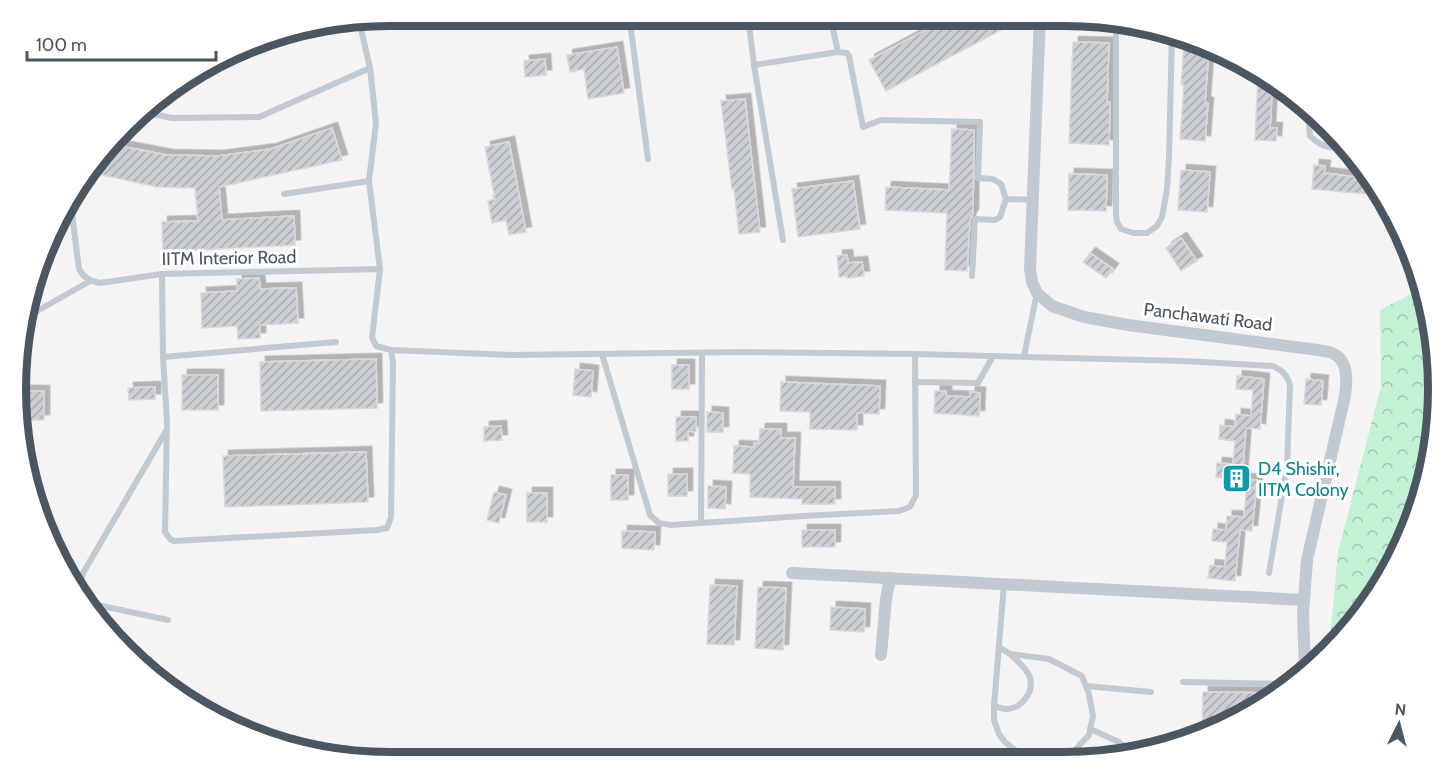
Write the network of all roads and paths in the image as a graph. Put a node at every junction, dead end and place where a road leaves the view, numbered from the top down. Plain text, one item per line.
1 (630, 26) edge
2 (749, 26) edge
3 (832, 26) edge
4 (1040, 26) edge
5 (361, 27) edge
6 (1116, 30) edge
7 (1172, 42) edge
8 (838, 52) junction
9 (754, 65) junction
10 (370, 68) junction
11 (152, 114) edge
12 (1308, 120) edge
13 (1337, 148) edge
14 (648, 159) dead end
15 (369, 182) junction
16 (284, 194) dead end
17 (1006, 199) junction
18 (1033, 200) junction
19 (72, 211) edge
20 (783, 240) dead end
21 (380, 270) junction
22 (162, 274) junction
23 (972, 276) dead end
24 (90, 281) junction
25 (1037, 294) junction
26 (33, 313) edge
27 (336, 342) dead end
28 (392, 350) junction
29 (702, 353) junction
30 (602, 354) junction
31 (915, 354) junction
32 (993, 356) junction
33 (1024, 356) junction
34 (163, 357) junction
35 (915, 382) junction
36 (167, 430) junction
37 (701, 523) junction
38 (1379, 564) dead end
39 (792, 573) dead end
40 (1269, 573) dead end
41 (890, 578) junction
42 (81, 582) edge
43 (1004, 584) junction
44 (1370, 585) edge
45 (1304, 600) junction
46 (97, 605) edge
47 (168, 620) dead end
48 (999, 647) junction
49 (1010, 654) junction
50 (881, 655) dead end
51 (1305, 661) edge
52 (1183, 682) dead end
53 (1275, 685) edge
54 (1086, 686) junction
55 (1151, 692) dead end
56 (993, 706) junction
57 (1090, 729) junction
58 (1125, 747) edge
59 (1018, 752) edge
60 (1071, 752) edge

1 - 14 lane
2 - 9 lane
3 - 8 lane
4 - 18 street
5 - 10 lane
6 - 7 lane
8 - 9 lane
8 - 17 lane
9 - 20 lane
10 - 11 lane
10 - 15 lane
12 - 13 lane
15 - 16 lane
15 - 21 lane
17 - 18 lane
17 - 23 lane
18 - 25 street
19 - 24 lane
21 - 22 lane, IITM Interior Road
21 - 28 lane
22 - 24 lane, IITM Interior Road
22 - 34 lane
24 - 26 lane
25 - 33 lane
25 - 45 street, Panchawati Road
27 - 34 lane
28 - 30 lane
28 - 36 lane
29 - 30 lane
29 - 31 lane
29 - 37 lane
30 - 37 lane
31 - 32 lane
31 - 35 lane
32 - 33 lane
32 - 35 lane
33 - 40 lane
34 - 36 lane
35 - 37 lane
36 - 42 lane
38 - 44 path
39 - 41 street
41 - 43 street
41 - 50 street
43 - 45 street
43 - 48 lane
45 - 51 street, Panchawati Road
46 - 47 lane
48 - 49 lane
48 - 56 lane
49 - 54 lane
49 - 56 lane
52 - 53 lane
54 - 55 lane
54 - 57 lane
56 - 59 lane
57 - 58 lane
57 - 60 lane

